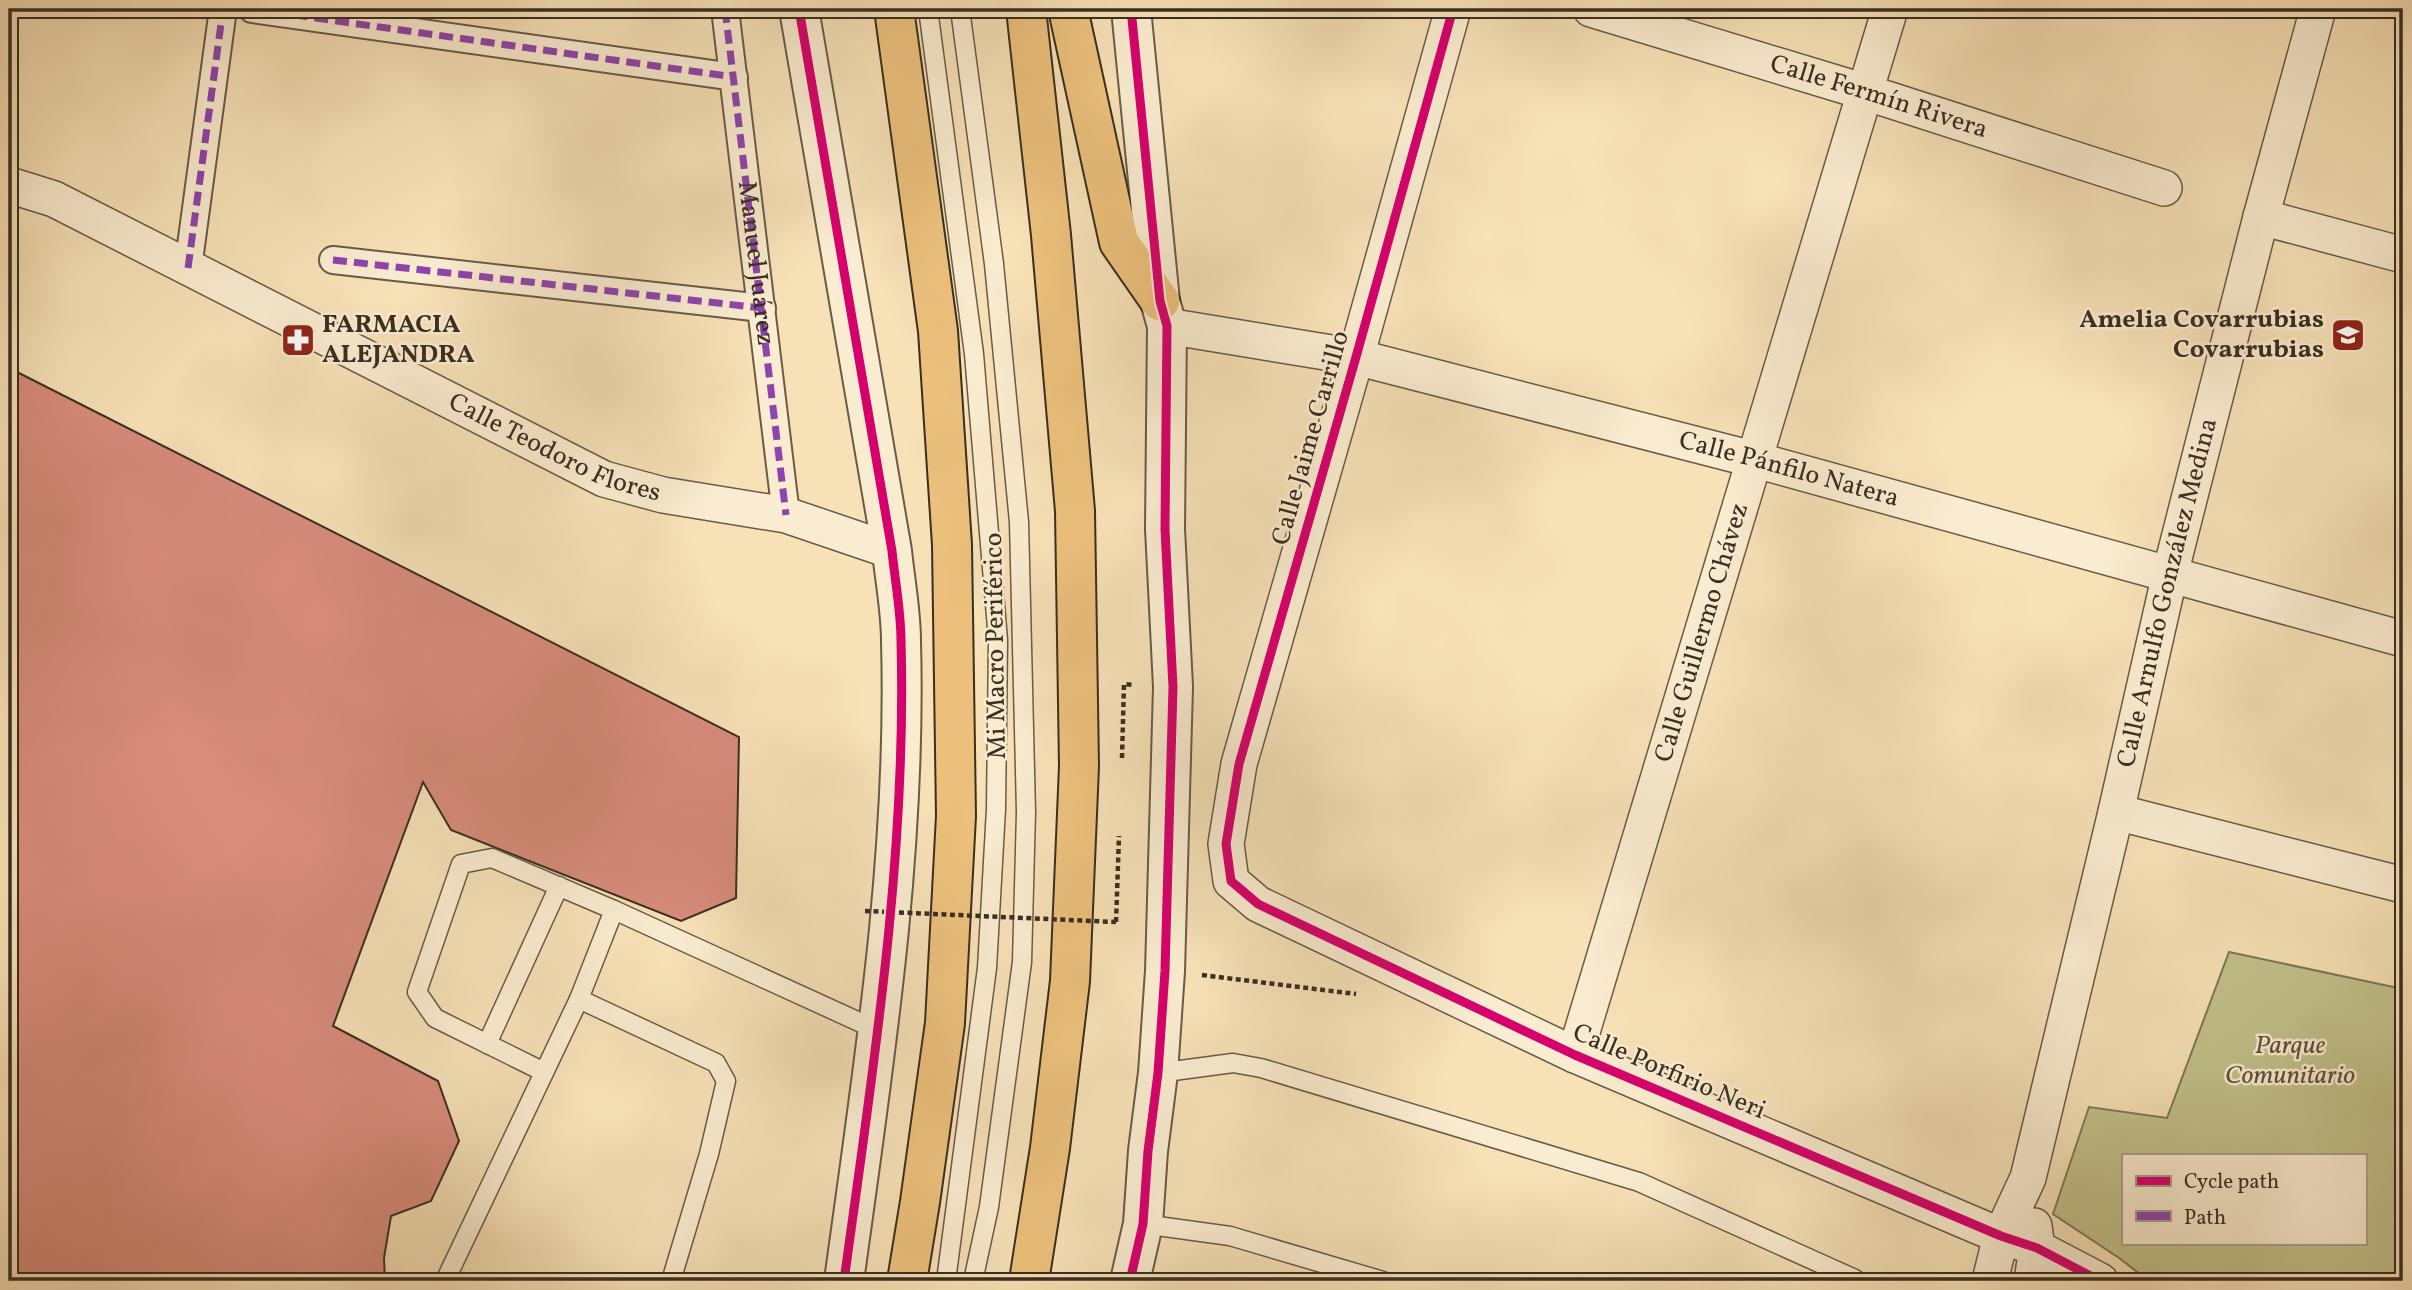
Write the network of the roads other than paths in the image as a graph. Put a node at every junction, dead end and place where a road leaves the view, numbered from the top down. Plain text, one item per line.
1 (223, 9) edge
2 (251, 9) edge
3 (725, 9) edge
4 (799, 9) edge
5 (894, 9) edge
6 (928, 9) edge
7 (960, 9) edge
8 (1026, 9) edge
9 (1068, 9) edge
10 (1131, 9) edge
11 (1453, 9) edge
12 (1591, 9) edge
13 (1890, 9) edge
14 (2318, 9) edge
15 (734, 77) junction
16 (1865, 92) junction
17 (9, 185) edge
18 (2164, 188) dead end
19 (2261, 217) junction
20 (2403, 255) edge
21 (333, 260) dead end
22 (188, 268) junction
23 (762, 308) junction
24 (1163, 314) junction
25 (1356, 357) junction
26 (1756, 460) junction
27 (786, 515) junction
28 (892, 551) junction
29 (2170, 574) junction
30 (2403, 639) edge
31 (2116, 812) junction
32 (1231, 881) joint
33 (2403, 885) edge
34 (559, 886) junction
35 (614, 909) junction
36 (579, 999) junction
37 (879, 1031) junction
38 (487, 1044) junction
39 (1575, 1055) junction
40 (544, 1072) junction
41 (1158, 1073) junction
42 (2028, 1178) junction
43 (1143, 1224) junction
44 (2001, 1236) junction
45 (2034, 1265) edge
46 (1855, 1279) dead end
47 (445, 1281) edge
48 (671, 1281) edge
49 (844, 1281) edge
50 (907, 1281) edge
51 (946, 1281) edge
52 (973, 1281) edge
53 (1029, 1281) edge
54 (1130, 1281) edge
55 (1383, 1281) edge
56 (1990, 1281) edge
57 (2100, 1281) edge

1 - 22 street
2 - 15 street
3 - 15 street, Manuel Juárez
4 - 28 street
5 - 50 highway
6 - 51 lane, Mi Macro Periférico
7 - 52 lane, Mi Macro Periférico
8 - 53 highway
9 - 24 highway
10 - 24 street
11 - 25 street, Calle Jaime Carrillo
12 - 16 street, Calle Fermín Rivera
13 - 16 street, Calle Guillermo Chávez
14 - 19 street, Calle Arnulfo González Medina
15 - 23 street, Manuel Juárez
16 - 18 street, Calle Fermín Rivera
16 - 26 street, Calle Guillermo Chávez
17 - 22 street, Calle Teodoro Flores
19 - 20 street
19 - 29 street, Calle Arnulfo González Medina
21 - 23 street
22 - 27 street, Calle Teodoro Flores
23 - 27 street, Manuel Juárez
24 - 25 street, Calle Pánfilo Natera
24 - 41 street
25 - 26 street, Calle Pánfilo Natera
25 - 32 street, Calle Jaime Carrillo
26 - 29 street, Calle Pánfilo Natera
26 - 39 street, Calle Guillermo Chávez
27 - 28 street, Calle Teodoro Flores
28 - 37 street
29 - 30 street, Calle Pánfilo Natera
29 - 31 street, Calle Arnulfo González Medina
31 - 33 street
31 - 42 street, Calle Arnulfo González Medina
32 - 39 street, Calle Porfirio Neri
34 - 35 lane
34 - 38 lane
34 - 38 lane
35 - 36 lane
35 - 37 lane
36 - 40 lane
36 - 48 lane
37 - 49 street
38 - 40 lane
39 - 44 street, Calle Porfirio Neri
40 - 47 lane
41 - 43 street
41 - 46 lane
42 - 44 street, Calle Arnulfo González Medina
42 - 45 street, Calle Arnulfo González Medina
43 - 54 street
43 - 55 lane
44 - 45 street, Calle Porfirio Neri
44 - 56 street, Calle Arnulfo González Medina
45 - 57 street, Calle Porfirio Neri

